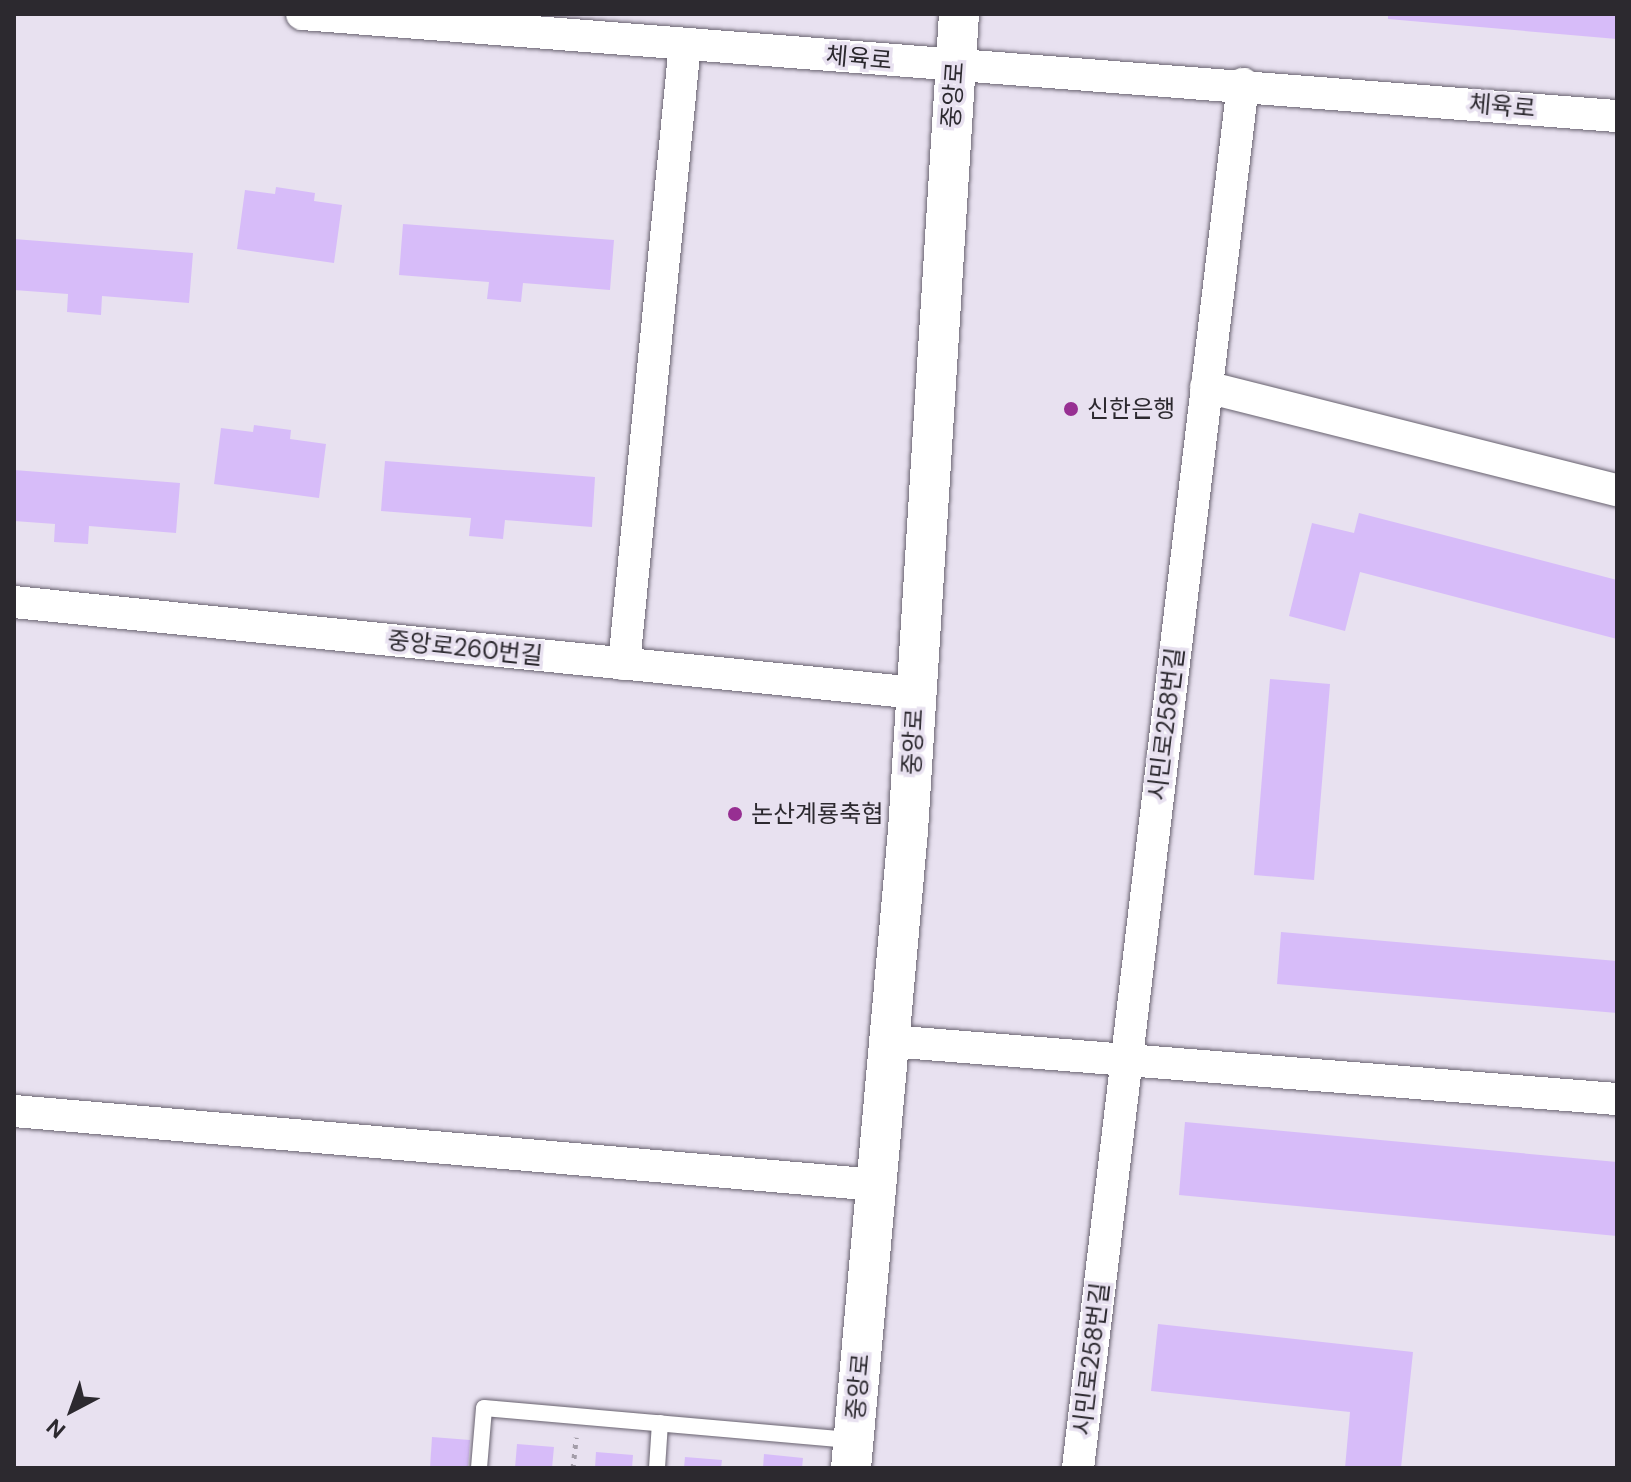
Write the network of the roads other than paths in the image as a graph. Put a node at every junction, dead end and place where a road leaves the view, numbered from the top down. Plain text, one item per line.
1 (302, 14) edge
2 (959, 14) edge
3 (464, 21) edge
4 (685, 44) junction
5 (955, 66) junction
6 (1243, 84) junction
7 (1617, 116) edge
8 (1206, 387) junction
9 (1617, 490) edge
10 (14, 602) edge
11 (624, 664) junction
12 (916, 693) junction
13 (889, 1041) junction
14 (1126, 1060) junction
15 (1617, 1099) edge
16 (14, 1111) edge
17 (877, 1185) junction
18 (660, 1423) junction
19 (852, 1454) edge
20 (479, 1468) edge
21 (657, 1468) edge
22 (1078, 1468) edge

1 - 3 street, 체육로
2 - 5 street, 중앙로
3 - 4 street, 체육로
4 - 5 street, 체육로
4 - 11 street
5 - 6 street, 체육로
5 - 12 street, 중앙로
6 - 7 street, 체육로
6 - 8 street
8 - 9 street
8 - 14 street, 시민로258번길
10 - 11 street, 중앙로260번길
11 - 12 street, 중앙로260번길
12 - 13 street, 중앙로
13 - 14 street
13 - 17 street, 중앙로
14 - 15 street
14 - 22 street, 시민로258번길
16 - 17 street
17 - 19 street, 중앙로
18 - 19 lane
18 - 20 lane
18 - 21 lane

